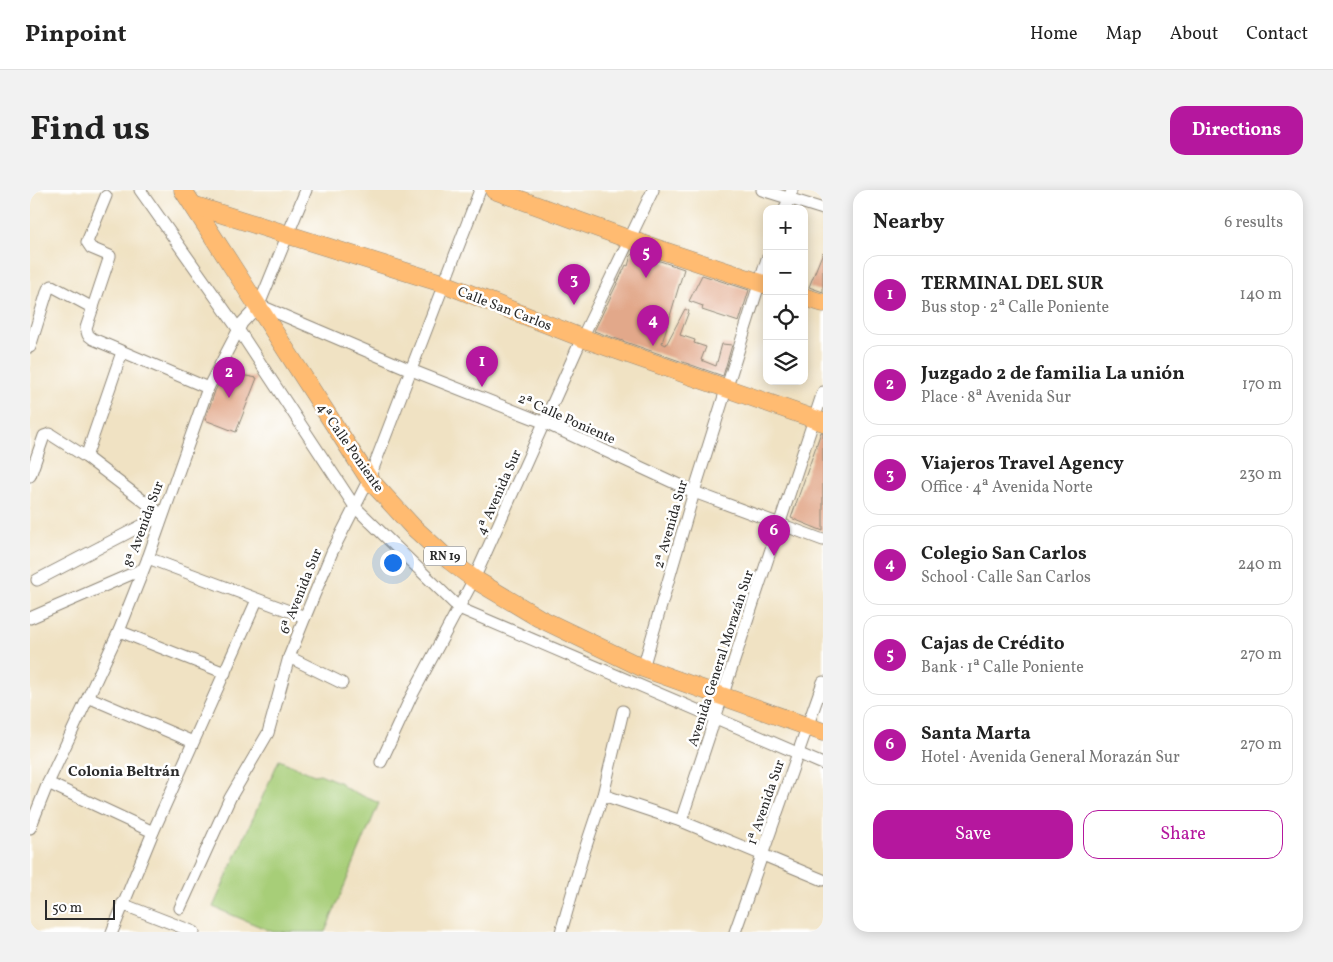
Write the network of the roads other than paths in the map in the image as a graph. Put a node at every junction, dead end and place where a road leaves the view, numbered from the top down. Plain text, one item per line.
1 (140, 190) edge
2 (306, 190) edge
3 (480, 190) edge
4 (494, 190) edge
5 (653, 190) edge
6 (762, 190) edge
7 (106, 196) dead end
8 (188, 196) edge
9 (789, 199) edge
10 (823, 209) edge
11 (286, 234) junction
12 (628, 239) junction
13 (445, 284) junction
14 (762, 284) edge
15 (808, 298) edge
16 (823, 304) edge
17 (259, 305) junction
18 (93, 308) junction
19 (238, 329) junction
20 (582, 338) junction
21 (30, 347) edge
22 (122, 352) junction
23 (411, 370) junction
24 (208, 388) junction
25 (726, 388) junction
26 (823, 392) edge
27 (819, 420) edge
28 (545, 423) junction
29 (86, 457) junction
30 (30, 476) edge
31 (370, 478) junction
32 (694, 492) junction
33 (355, 507) junction
34 (162, 515) junction
35 (780, 524) junction
36 (823, 540) edge
37 (148, 558) junction
38 (142, 569) junction
39 (474, 579) junction
40 (37, 580) dead end
41 (258, 600) junction
42 (459, 608) junction
43 (305, 617) junction
44 (30, 618) edge
45 (119, 631) junction
46 (289, 657) junction
47 (643, 668) junction
48 (225, 673) junction
49 (823, 682) edge
50 (342, 683) dead end
51 (723, 696) junction
52 (88, 697) junction
53 (623, 711) dead end
54 (716, 718) junction
55 (815, 729) edge
56 (193, 742) junction
57 (798, 753) junction
58 (381, 762) dead end
59 (823, 764) edge
60 (48, 782) junction
61 (603, 795) junction
62 (681, 821) junction
63 (30, 828) edge
64 (153, 832) junction
65 (762, 855) junction
66 (823, 880) edge
67 (122, 904) junction
68 (180, 908) dead end
69 (112, 932) edge
70 (194, 932) edge
71 (561, 932) edge
72 (735, 932) edge

1 - 19 street
2 - 11 street, 8ª Avenida Sur
3 - 13 street, 6ª Avenida Sur
4 - 12 main road
5 - 12 street, 4ª Avenida Sur
6 - 9 street
7 - 18 street
8 - 11 main road, Calle San Carlos
8 - 17 main road, 4ª Calle Poniente / RN 19
9 - 10 street
11 - 13 main road, Calle San Carlos
11 - 17 street, 8ª Avenida Sur
12 - 14 main road
12 - 20 street, 4ª Avenida Sur
13 - 20 main road, Calle San Carlos
13 - 23 street, 6ª Avenida Sur
14 - 25 street, 2ª Avenida Sur
15 - 16 main road
17 - 19 street, 8ª Avenida Sur
17 - 23 street, 2ª Calle Poniente
17 - 31 main road, 4ª Calle Poniente / RN 19
18 - 21 street
18 - 22 street
19 - 24 street, 8ª Avenida Sur
19 - 33 street
20 - 25 main road, Calle San Carlos
20 - 28 street, 4ª Avenida Sur
22 - 24 street
22 - 29 street
23 - 28 street, 2ª Calle Poniente
23 - 31 street, 6ª Avenida Sur
24 - 34 street, 8ª Avenida Sur
25 - 27 main road, Calle San Carlos
25 - 32 street, 2ª Avenida Sur
26 - 27 street, Avenida General Morazán Sur
27 - 35 street, Avenida General Morazán Sur
28 - 32 street, 2ª Calle Poniente
28 - 39 street, 4ª Avenida Sur
29 - 30 street
29 - 34 street
31 - 33 street, 6ª Avenida Sur
31 - 39 main road, 4ª Calle Poniente / RN 19
32 - 35 street, 2ª Calle Poniente
32 - 47 street, 2ª Avenida Sur
33 - 42 street
33 - 43 street, 6ª Avenida Sur
34 - 37 street, 8ª Avenida Sur
34 - 40 street
35 - 36 street, 2ª Calle Poniente
35 - 51 street, Avenida General Morazán Sur
37 - 38 street, 8ª Avenida Sur
37 - 41 street
38 - 44 street
38 - 45 street, 8ª Avenida Sur
39 - 42 street, 4ª Avenida Sur
39 - 47 main road, 4ª Calle Poniente / RN 19
41 - 43 street
41 - 48 street
42 - 54 street
42 - 58 street, 4ª Avenida Sur
43 - 46 street, 6ª Avenida Sur
45 - 48 street
45 - 52 street, 8ª Avenida Sur
46 - 50 street
46 - 68 street, 6ª Avenida Sur
47 - 51 main road, 4ª Calle Poniente / RN 19
48 - 56 street
49 - 55 street, 1ª Avenida Sur
51 - 54 street, Avenida General Morazán Sur
51 - 55 main road, RN 19
52 - 56 street
52 - 60 street, 8ª Avenida Sur
53 - 61 street
54 - 57 street
54 - 62 street, Avenida General Morazán Sur
55 - 57 street, 1ª Avenida Sur
56 - 64 street
57 - 59 street
57 - 65 street, 1ª Avenida Sur
60 - 63 street, 8ª Avenida Sur
60 - 64 street
61 - 62 street
61 - 71 street
62 - 65 street
64 - 67 street
65 - 66 street
65 - 72 street, 1ª Avenida Sur
67 - 69 street
67 - 70 street

